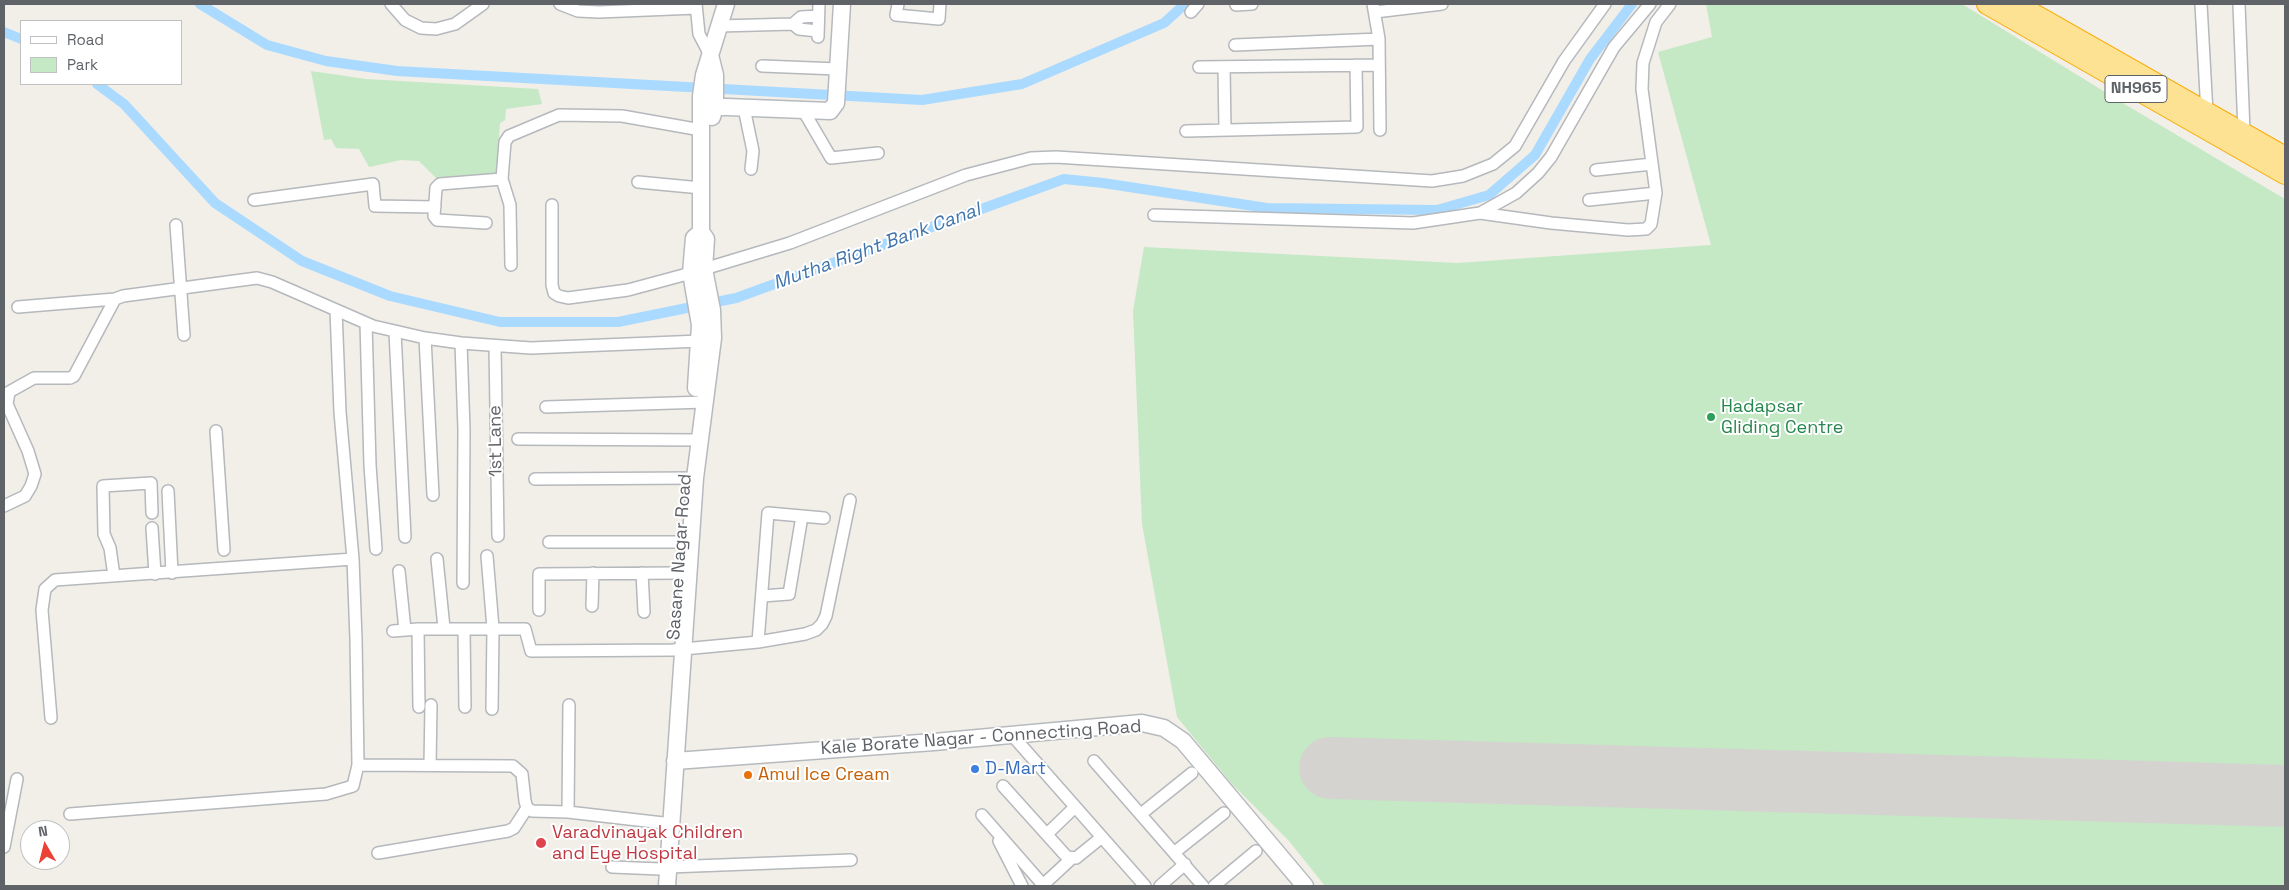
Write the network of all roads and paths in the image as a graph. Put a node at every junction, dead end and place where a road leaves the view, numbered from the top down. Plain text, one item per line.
1 (391, 4) edge
2 (483, 4) edge
3 (560, 4) edge
4 (726, 4) edge
5 (819, 4) edge
6 (842, 4) edge
7 (898, 4) edge
8 (940, 4) edge
9 (1252, 4) edge
10 (1442, 4) edge
11 (1605, 4) edge
12 (1650, 4) edge
13 (1670, 4) edge
14 (1987, 4) edge
15 (2016, 4) edge
16 (2201, 4) edge
17 (2239, 4) edge
18 (1236, 5) dead end
19 (696, 6) edge
20 (631, 7) edge
21 (1374, 8) edge
22 (719, 26) junction
23 (1379, 39) junction
24 (1235, 44) dead end
25 (710, 55) junction
26 (1356, 65) junction
27 (1379, 65) junction
28 (762, 66) dead end
29 (1199, 67) dead end
30 (1224, 67) junction
31 (838, 69) junction
32 (708, 101) junction
33 (744, 108) junction
34 (803, 110) junction
35 (2207, 112) junction
36 (701, 130) junction
37 (1225, 130) junction
38 (1380, 130) dead end
39 (1186, 131) dead end
40 (2241, 139) junction
41 (878, 153) dead end
42 (2285, 157) edge
43 (1652, 164) junction
44 (751, 169) dead end
45 (1596, 170) dead end
46 (2285, 174) edge
47 (502, 179) junction
48 (638, 182) dead end
49 (701, 188) junction
50 (1656, 192) junction
51 (254, 200) dead end
52 (1589, 200) dead end
53 (552, 205) dead end
54 (434, 207) junction
55 (1480, 213) junction
56 (1154, 215) dead end
57 (486, 224) dead end
58 (176, 225) dead end
59 (511, 265) dead end
60 (698, 278) junction
61 (179, 288) junction
62 (115, 299) junction
63 (18, 307) dead end
64 (336, 310) junction
65 (705, 313) junction
66 (366, 323) junction
67 (395, 332) junction
68 (184, 335) dead end
69 (424, 338) junction
70 (700, 341) junction
71 (461, 343) junction
72 (495, 346) junction
73 (699, 402) junction
74 (546, 407) dead end
75 (216, 431) dead end
76 (518, 439) dead end
77 (694, 440) junction
78 (690, 478) junction
79 (535, 479) dead end
80 (168, 490) dead end
81 (433, 495) dead end
82 (850, 500) dead end
83 (4, 506) edge
84 (152, 513) dead end
85 (802, 516) junction
86 (824, 518) dead end
87 (152, 528) dead end
88 (498, 536) dead end
89 (405, 537) dead end
90 (549, 542) dead end
91 (681, 542) junction
92 (376, 549) dead end
93 (487, 556) dead end
94 (225, 559) junction
95 (353, 559) junction
96 (437, 559) dead end
97 (400, 571) dead end
98 (172, 573) junction
99 (593, 573) junction
100 (642, 573) junction
101 (679, 573) junction
102 (155, 574) junction
103 (114, 576) junction
104 (463, 583) dead end
105 (762, 596) junction
106 (592, 606) dead end
107 (539, 610) dead end
108 (644, 612) dead end
109 (444, 628) junction
110 (464, 628) junction
111 (493, 628) junction
112 (418, 629) junction
113 (405, 630) junction
114 (392, 631) dead end
115 (758, 642) junction
116 (678, 650) junction
117 (569, 705) dead end
118 (465, 707) dead end
119 (492, 709) dead end
120 (51, 718) dead end
121 (1012, 735) junction
122 (675, 761) junction
123 (1094, 761) dead end
124 (358, 765) junction
125 (430, 765) junction
126 (1192, 773) dead end
127 (17, 779) dead end
128 (1003, 786) dead end
129 (1076, 807) junction
130 (527, 808) junction
131 (568, 812) junction
132 (1224, 813) dead end
133 (70, 814) dead end
134 (1141, 814) junction
135 (982, 815) dead end
136 (668, 824) junction
137 (994, 829) junction
138 (1047, 834) junction
139 (1102, 837) junction
140 (4, 848) edge
141 (1256, 851) dead end
142 (378, 852) dead end
143 (1175, 852) junction
144 (1071, 859) junction
145 (850, 860) dead end
146 (1185, 864) junction
147 (612, 867) dead end
148 (664, 868) junction
149 (659, 886) edge
150 (667, 886) edge
151 (1022, 886) edge
152 (1043, 886) edge
153 (1145, 886) edge
154 (1160, 886) edge
155 (1203, 886) edge
156 (1214, 886) edge
157 (1305, 886) edge

1 - 2 street
3 - 20 street
4 - 22 street, Sasane Nagar Road
5 - 22 street
6 - 31 street
7 - 8 street
9 - 18 street
10 - 21 street
11 - 60 street
12 - 55 street
13 - 43 street
14 - 40 highway, NH965
15 - 35 highway, NH965
16 - 35 street
17 - 40 street
19 - 20 street
19 - 25 street
21 - 23 street
22 - 25 street, Sasane Nagar Road
23 - 24 street
23 - 27 street
25 - 32 street, Sasane Nagar Road
26 - 27 street
26 - 30 street
26 - 37 street
27 - 38 street
28 - 31 street
29 - 30 street
30 - 37 street
31 - 34 street
32 - 33 street
32 - 36 street, Sasane Nagar Road
33 - 34 street
33 - 44 street
34 - 41 street
35 - 40 highway, NH965
36 - 47 street
36 - 49 street, Sasane Nagar Road
37 - 39 street
40 - 42 highway, NH965
40 - 46 highway, NH965
43 - 45 street
43 - 50 street
47 - 54 street
47 - 59 street
48 - 49 street
49 - 60 street, Sasane Nagar Road
50 - 52 street
50 - 55 street
51 - 54 street
53 - 60 street
54 - 57 street
55 - 56 street
58 - 61 street
60 - 65 street, Sasane Nagar Road
61 - 62 street
61 - 64 street
61 - 68 street
62 - 63 street
62 - 83 street
64 - 66 street
64 - 95 street
65 - 70 street, Sasane Nagar Road
65 - 73 street, Sasane Nagar Road
66 - 67 street
66 - 92 street
67 - 69 street
67 - 89 street
69 - 71 street
69 - 81 street
70 - 72 street
70 - 73 street, Sasane Nagar Road
71 - 72 street
71 - 104 street
72 - 88 street, 1st Lane
73 - 74 street
73 - 77 street, Sasane Nagar Road
75 - 94 street
76 - 77 street
77 - 78 street, Sasane Nagar Road
78 - 79 street
78 - 91 street, Sasane Nagar Road
78 - 116 street, Sasane Nagar Road
80 - 98 street
82 - 115 street
84 - 103 street
85 - 86 street
85 - 105 street
85 - 105 street
87 - 102 street
90 - 91 street
91 - 101 street, Sasane Nagar Road
93 - 111 street
94 - 95 street
94 - 98 street
95 - 124 street
96 - 109 street
97 - 113 street
98 - 102 street
99 - 100 street
99 - 106 street
99 - 107 street
100 - 101 street
100 - 108 street
101 - 116 street, Sasane Nagar Road
102 - 103 street
103 - 120 street
105 - 115 street
109 - 110 street
109 - 112 street
110 - 111 street
110 - 118 street
111 - 116 street
111 - 119 street
112 - 113 street
112 - 125 street
113 - 114 street
115 - 116 street
116 - 122 street, Sasane Nagar Road
116 - 136 street, Sasane Nagar Road
117 - 131 street
121 - 122 street, Kale Borate Nagar - Connecting Road
121 - 129 street
121 - 157 street, Kale Borate Nagar - Connecting Road
122 - 136 street, Sasane Nagar Road
123 - 134 street
124 - 125 street
124 - 133 street
125 - 130 street
126 - 134 street
127 - 140 street
128 - 138 street
129 - 138 street
129 - 139 street
130 - 131 street
130 - 142 street
131 - 136 street
132 - 143 street
134 - 143 street
135 - 137 street
136 - 148 street, Sasane Nagar Road
137 - 151 street
137 - 152 street
138 - 144 street
139 - 144 street
139 - 153 street
141 - 156 street
143 - 146 street
144 - 152 street
145 - 148 street
146 - 154 street
146 - 155 street
147 - 148 street
148 - 149 street, Sasane Nagar Road
148 - 150 street, Sasane Nagar Road

